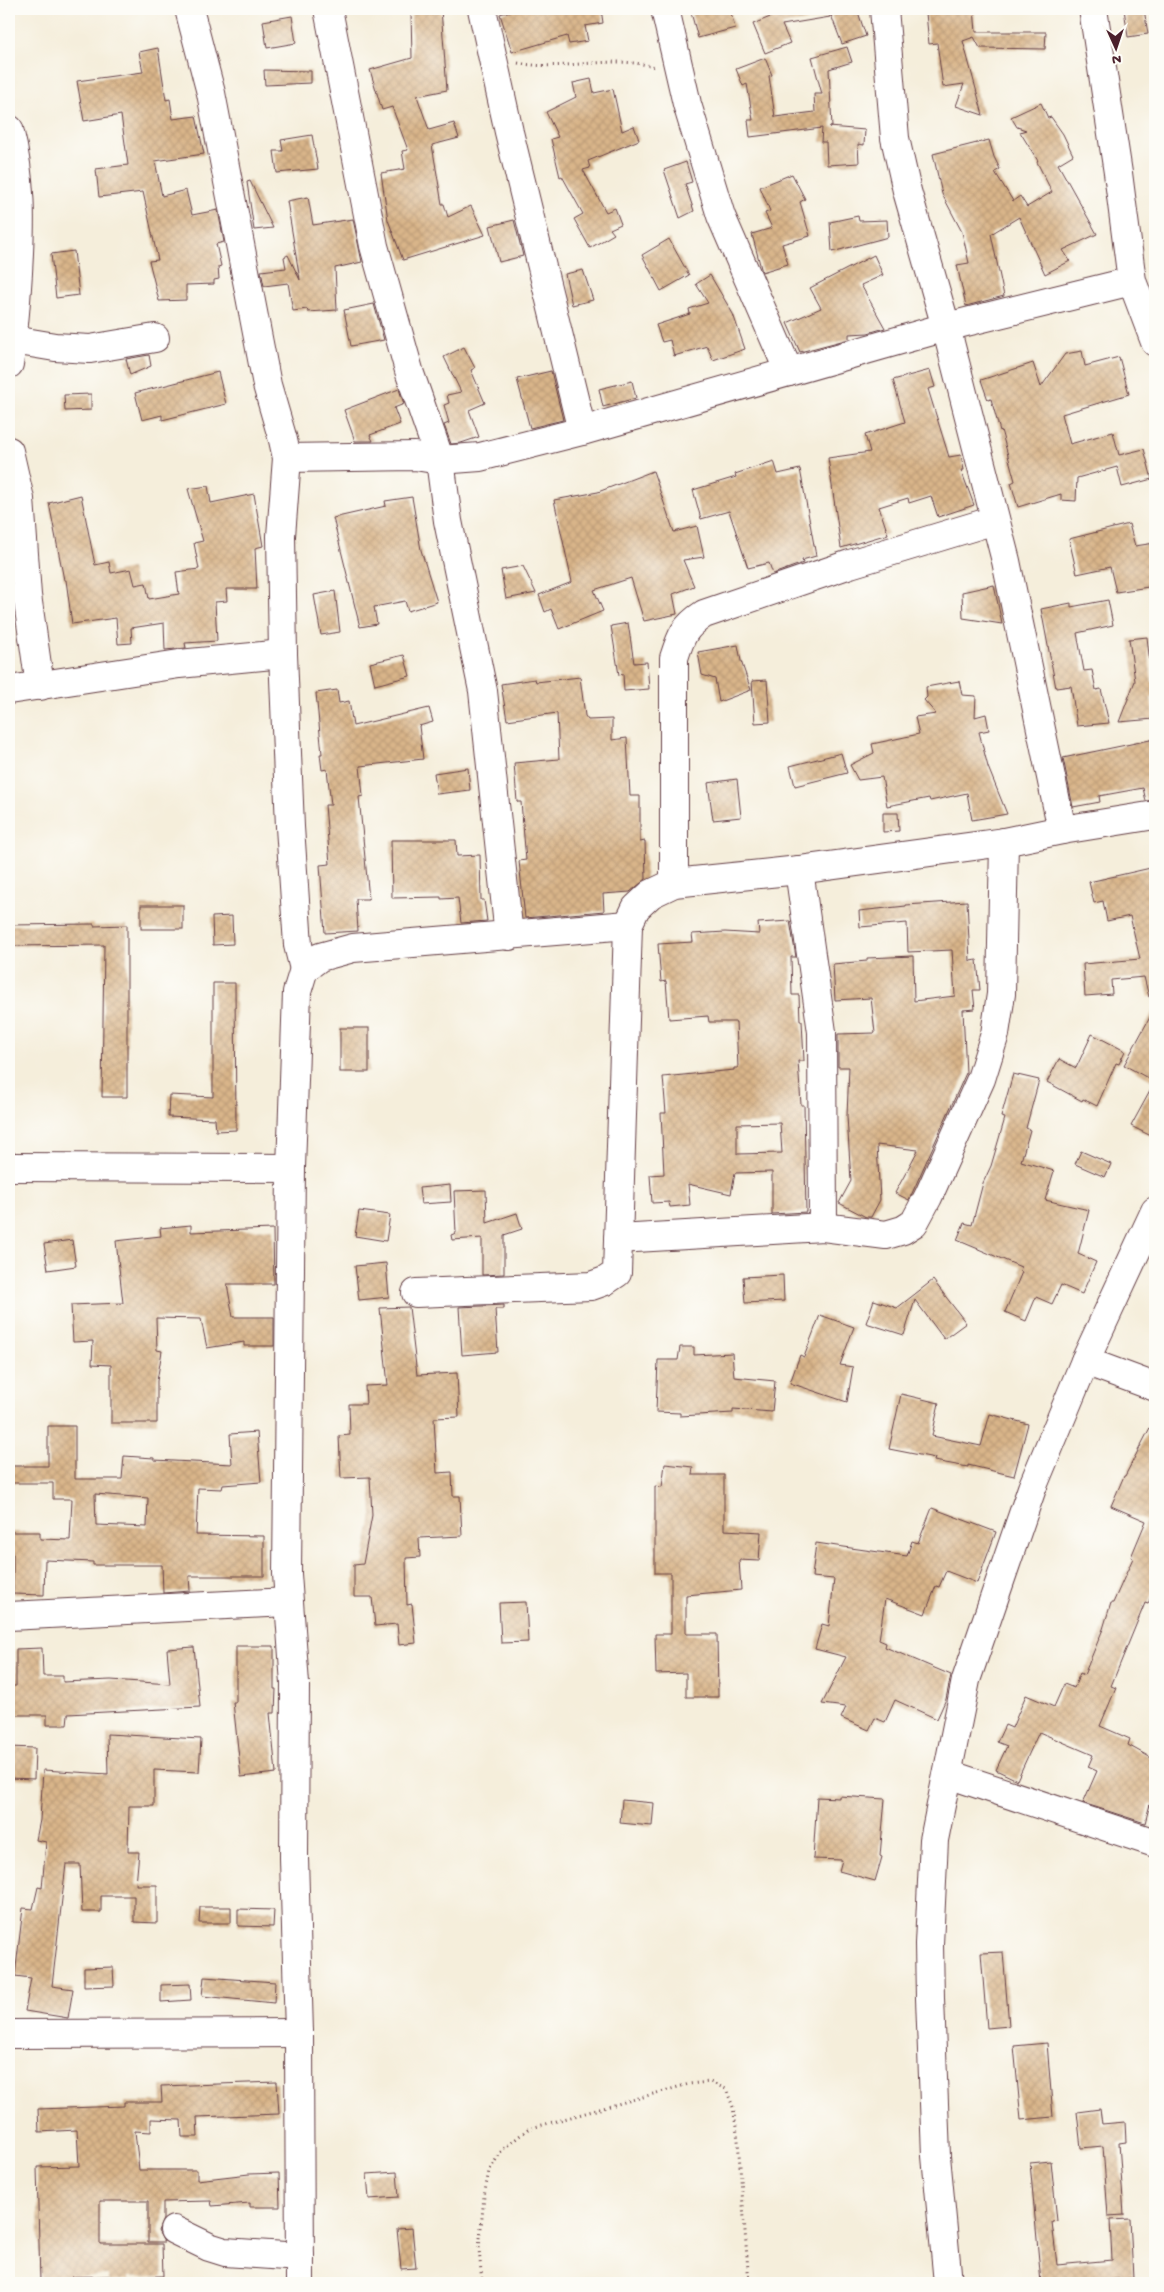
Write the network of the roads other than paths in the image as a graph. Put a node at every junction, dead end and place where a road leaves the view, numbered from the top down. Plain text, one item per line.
1 (189, 9) edge
2 (328, 9) edge
3 (482, 9) edge
4 (665, 9) edge
5 (884, 9) edge
6 (1094, 9) edge
7 (9, 129) edge
8 (1132, 281) junction
9 (946, 327) junction
10 (155, 338) dead end
11 (1155, 342) edge
12 (11, 352) edge
13 (789, 372) junction
14 (582, 431) junction
15 (9, 451) edge
16 (287, 458) junction
17 (440, 460) junction
18 (995, 520) junction
19 (283, 654) junction
20 (40, 686) junction
21 (9, 690) edge
22 (1155, 815) edge
23 (1062, 830) junction
24 (1004, 842) junction
25 (798, 870) junction
26 (674, 883) junction
27 (628, 925) junction
28 (509, 936) junction
29 (304, 969) junction
30 (9, 1167) edge
31 (291, 1168) junction
32 (1155, 1211) edge
33 (823, 1227) junction
34 (618, 1239) junction
35 (416, 1293) dead end
36 (1085, 1361) junction
37 (1155, 1387) edge
38 (288, 1602) junction
39 (9, 1616) edge
40 (948, 1774) junction
41 (1155, 1843) edge
42 (299, 2033) junction
43 (9, 2034) edge
44 (174, 2230) dead end
45 (300, 2257) junction
46 (300, 2283) edge
47 (948, 2283) edge

1 - 16 street
2 - 17 street
3 - 14 street
4 - 13 street
5 - 9 street
6 - 8 street
7 - 12 street
8 - 9 street
8 - 11 street
9 - 13 street
9 - 18 street
10 - 12 street
13 - 14 street
14 - 17 street
15 - 20 street
16 - 17 street
16 - 19 street
17 - 28 street
18 - 23 street
18 - 26 street
19 - 20 street
19 - 29 street
20 - 21 street
22 - 23 street
23 - 24 street
24 - 25 street
24 - 33 street
25 - 26 street
25 - 33 street
26 - 27 street
27 - 28 street
27 - 34 street
28 - 29 street
29 - 31 street
30 - 31 street
31 - 38 street
32 - 36 street
33 - 34 street
34 - 35 street
36 - 37 street
36 - 40 street
38 - 39 street
38 - 42 street
40 - 41 street
40 - 47 street
42 - 43 street
42 - 45 street
44 - 45 street
45 - 46 street

